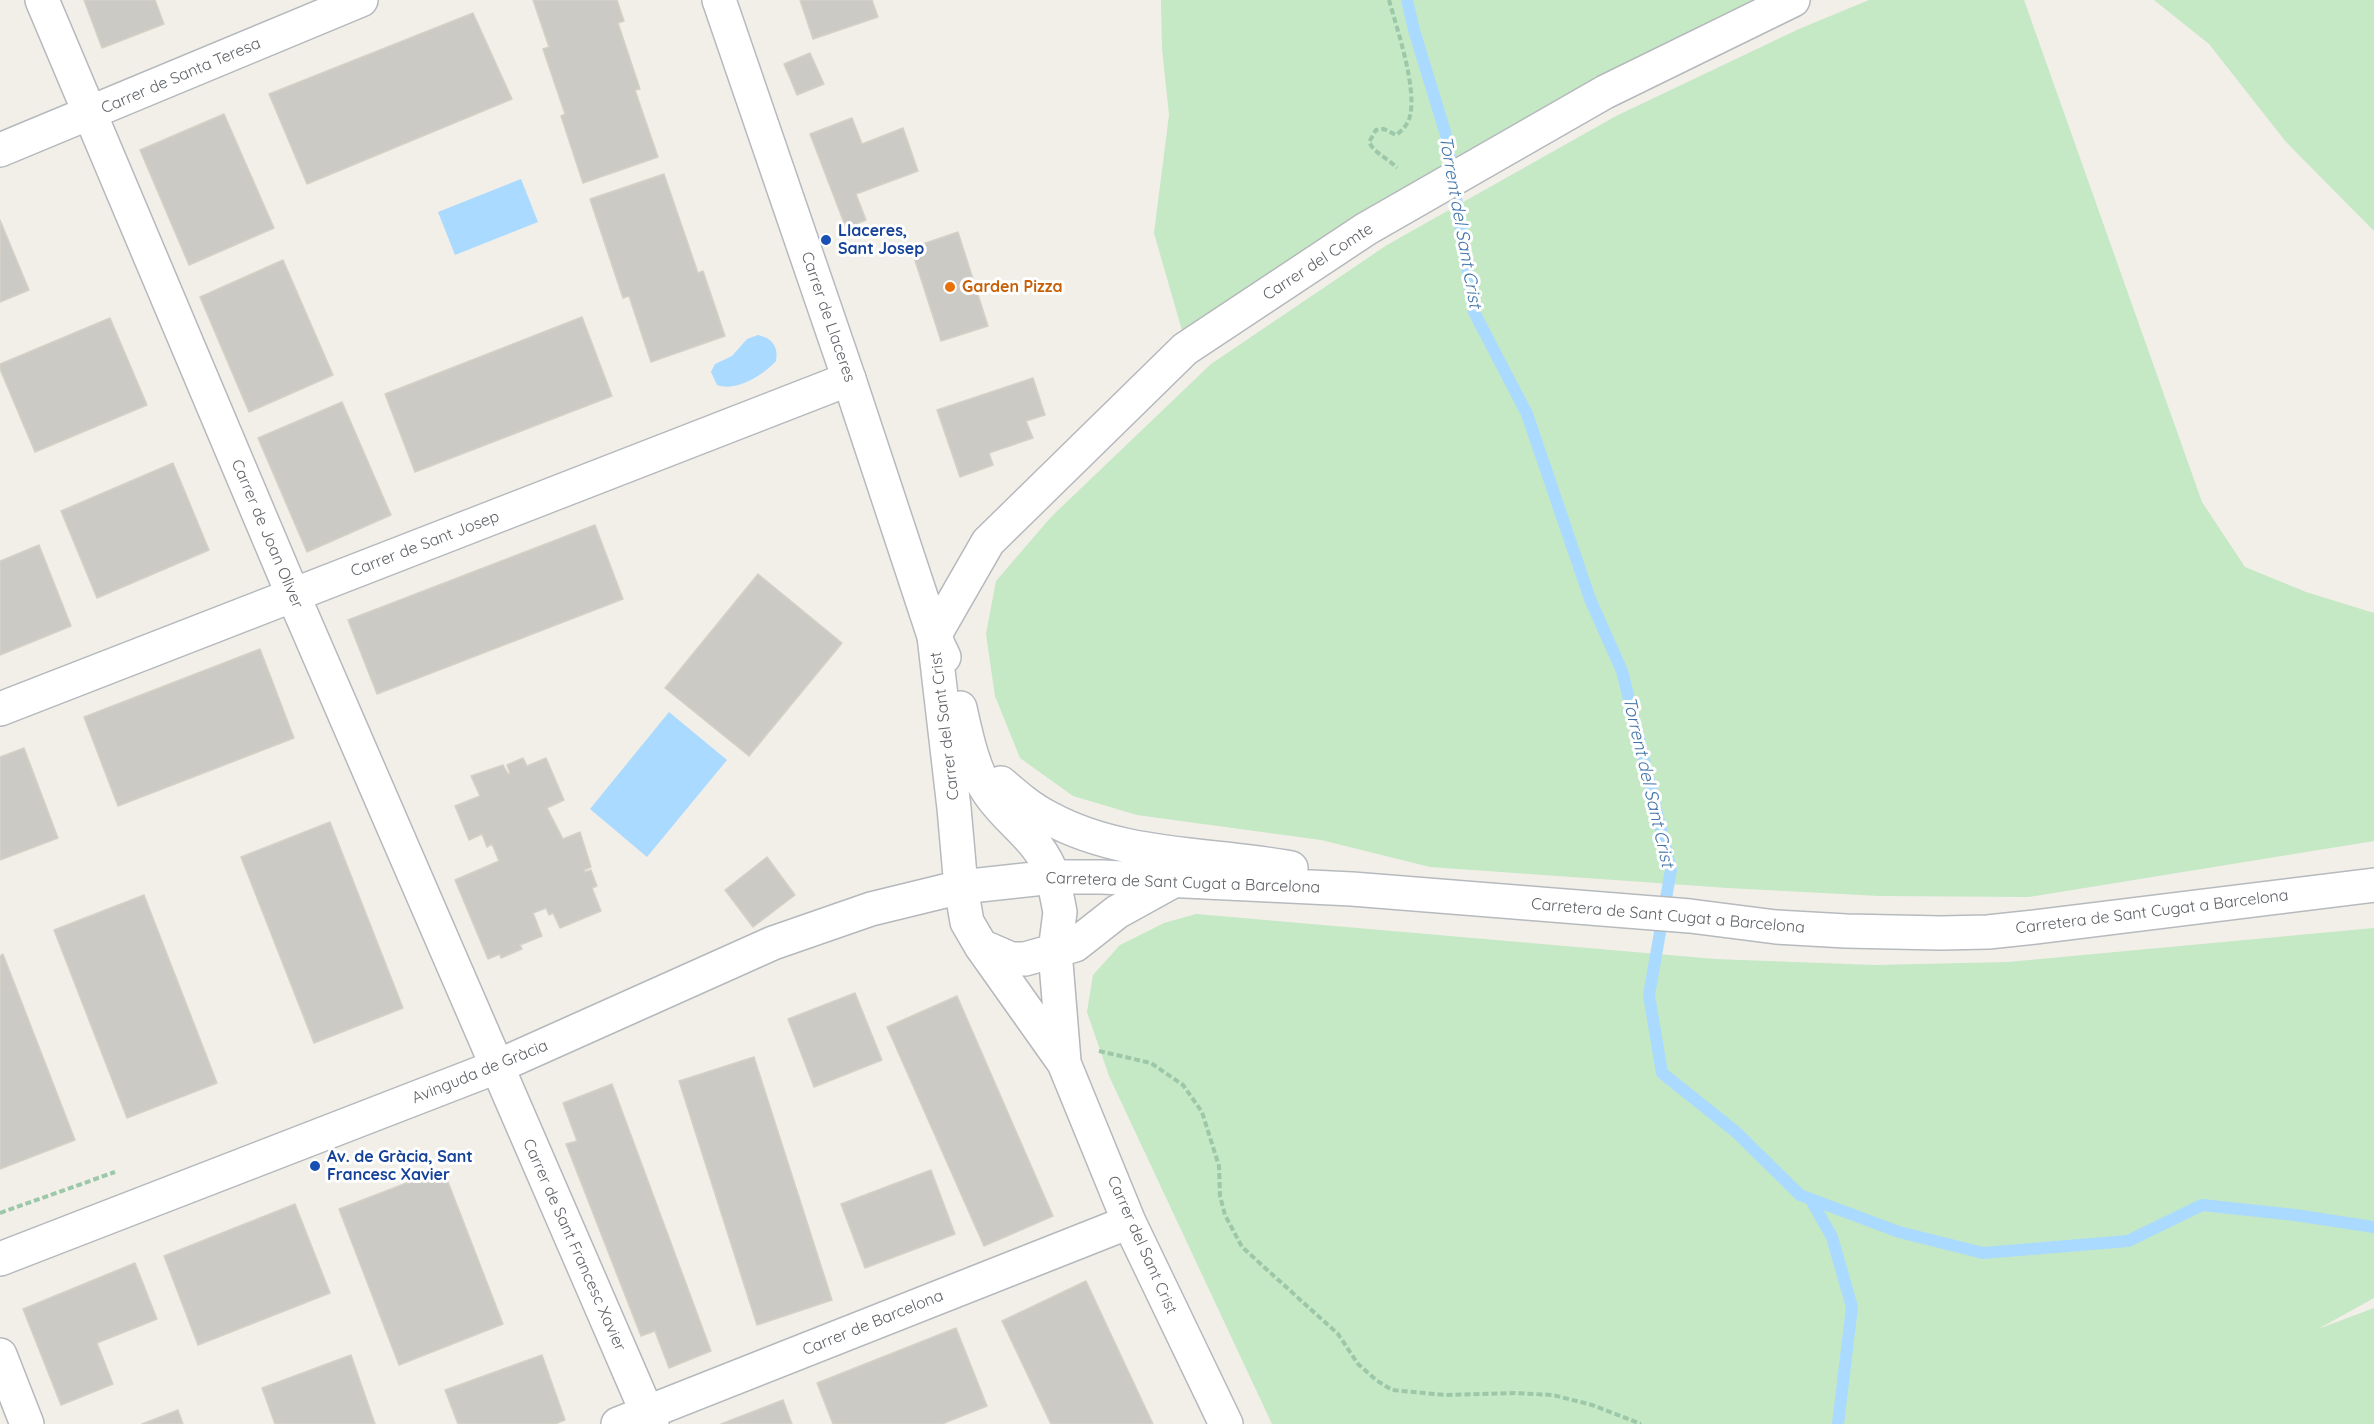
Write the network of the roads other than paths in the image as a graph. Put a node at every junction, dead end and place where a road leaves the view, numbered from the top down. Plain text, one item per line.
1 (42, 0) edge
2 (361, 0) edge
3 (718, 0) edge
4 (1793, 0) edge
5 (91, 113) junction
6 (0, 150) edge
7 (849, 379) junction
8 (293, 595) junction
9 (934, 636) junction
10 (0, 709) edge
11 (976, 764) junction
12 (1053, 878) junction
13 (1175, 880) junction
14 (2374, 885) edge
15 (960, 888) junction
16 (1352, 889) junction
17 (981, 946) junction
18 (1055, 951) junction
19 (1064, 1063) junction
20 (496, 1067) junction
21 (1129, 1222) junction
22 (0, 1259) edge
23 (0, 1355) edge
24 (639, 1420) edge
25 (27, 1424) edge
26 (1226, 1424) edge

1 - 5 street, Carrer de Joan Oliver
2 - 5 street, Carrer de Santa Teresa
3 - 7 street, Carrer de Llaceres
4 - 9 street, Carrer del Comte
5 - 6 street, Carrer de Santa Teresa
5 - 8 street, Carrer de Joan Oliver
7 - 8 street, Carrer de Sant Josep
7 - 9 street, Carrer de Llaceres
8 - 10 street, Carrer de Sant Josep
8 - 20 street, Carrer de Joan Oliver
9 - 11 street, Carrer del Sant Crist
9 - 15 street, Carrer del Sant Crist
11 - 12 street, Carrer del Sant Crist
11 - 16 street
12 - 13 street, Carretera de Sant Cugat a Barcelona
12 - 15 street, Carretera de Sant Cugat a Barcelona
12 - 18 street, Carrer del Sant Crist
13 - 16 street, Carretera de Sant Cugat a Barcelona
13 - 18 street
14 - 16 street, Carretera de Sant Cugat a Barcelona
15 - 17 street, Carrer del Sant Crist
15 - 20 street, Avinguda de Gràcia
17 - 18 street
17 - 19 street, Carrer del Sant Crist
18 - 19 street, Carrer del Sant Crist
19 - 21 street, Carrer del Sant Crist
20 - 22 street, Avinguda de Gràcia
20 - 24 street, Carrer de Sant Francesc Xavier
21 - 24 street, Carrer de Barcelona
21 - 26 street, Carrer del Sant Crist
23 - 25 street

